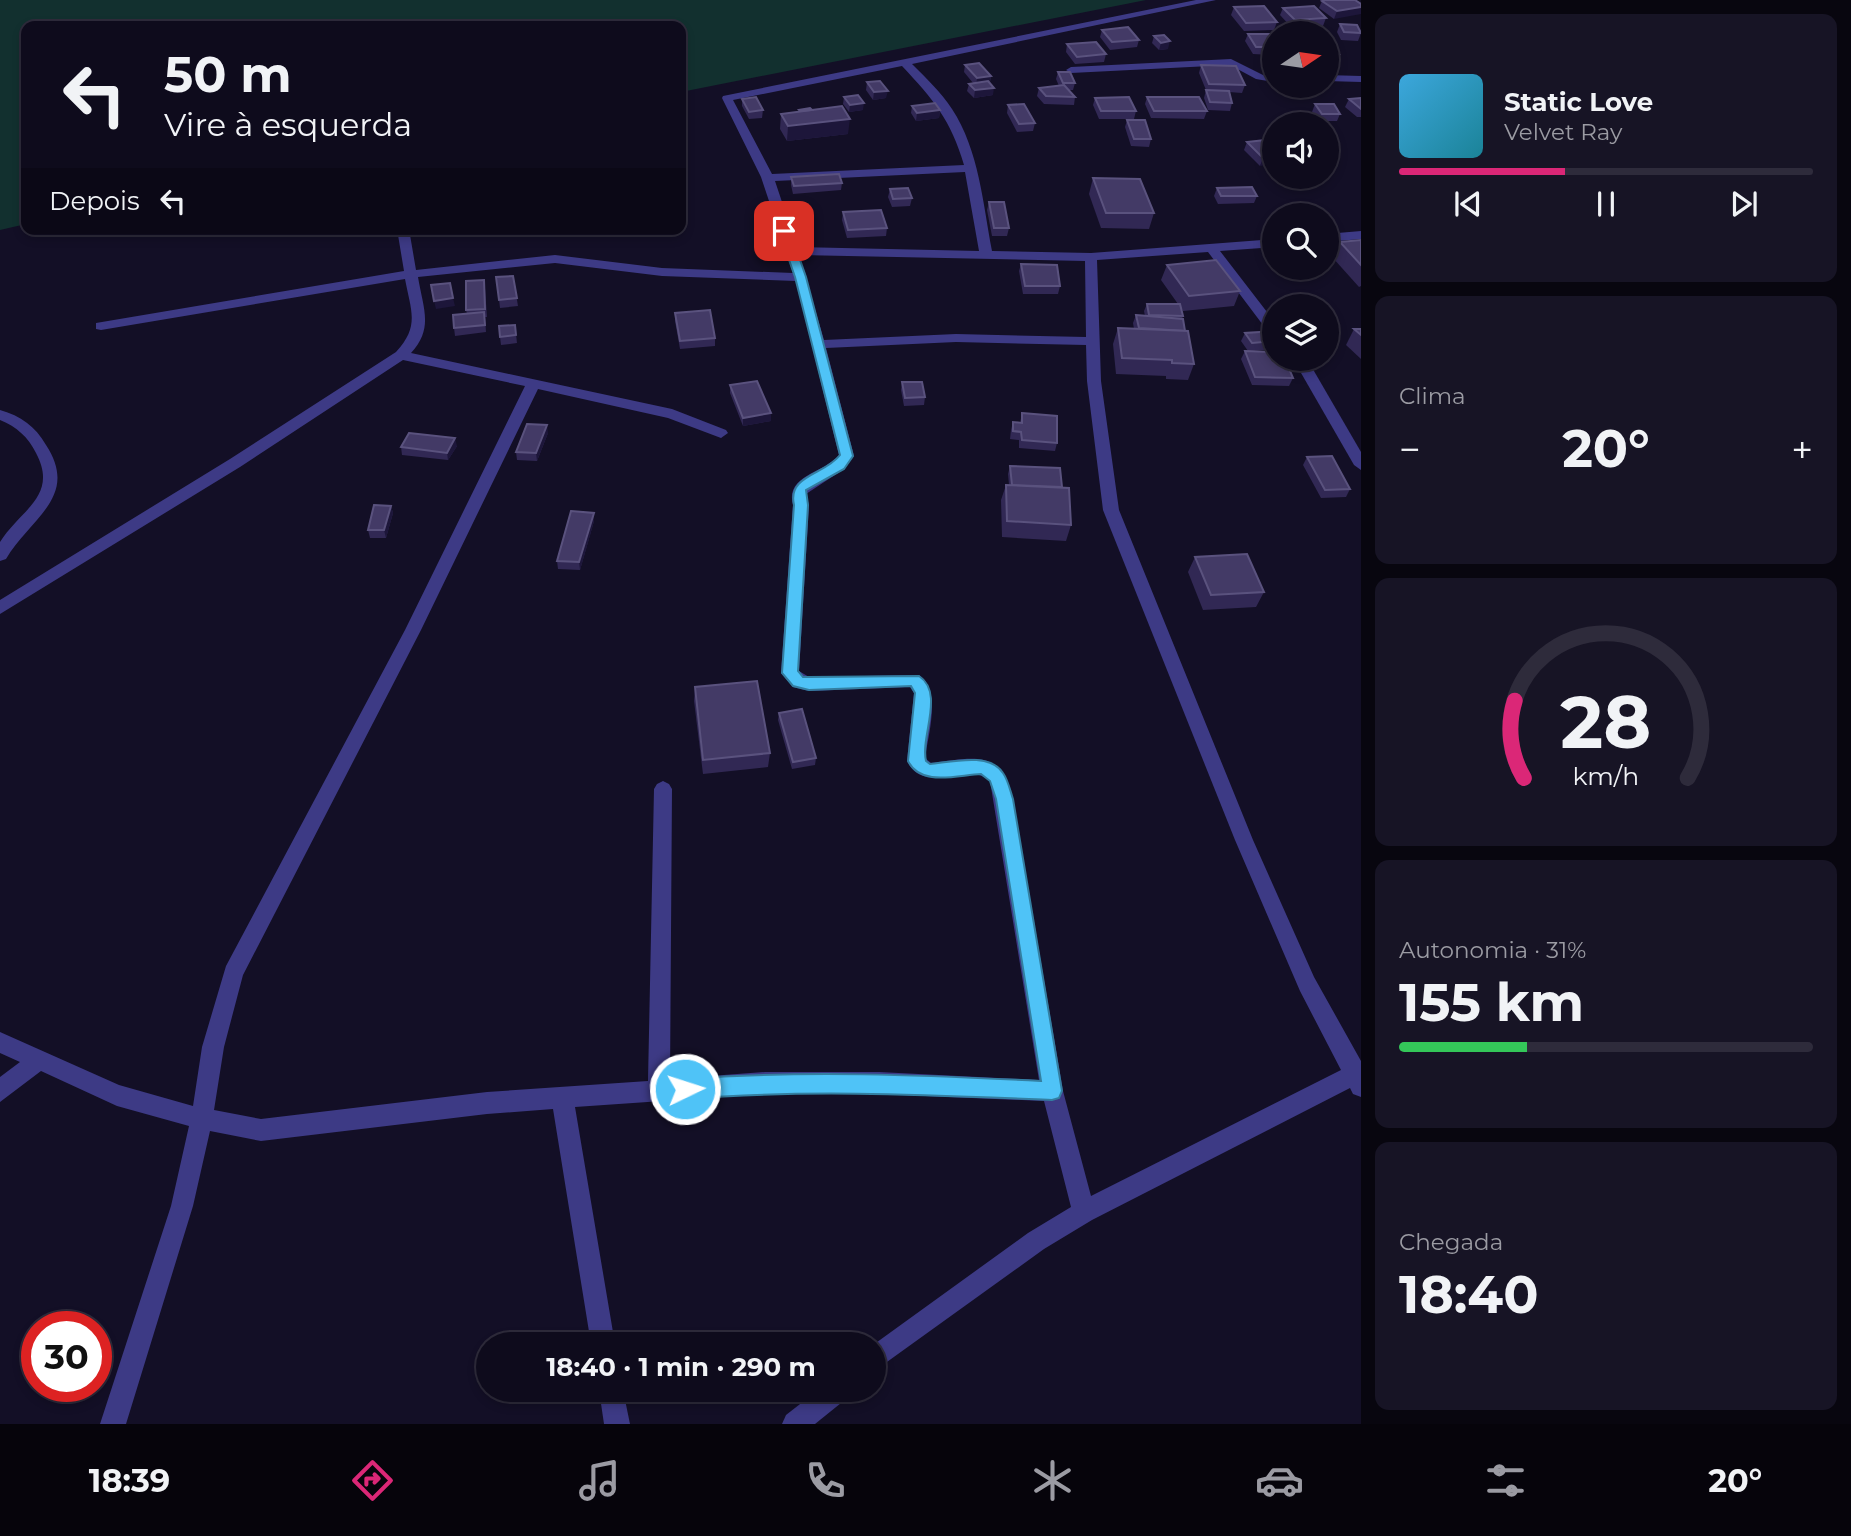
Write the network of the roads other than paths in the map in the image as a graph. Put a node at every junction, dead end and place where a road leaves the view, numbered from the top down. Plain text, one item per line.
1 (1211, 0) edge
2 (902, 61) junction
3 (1071, 70) edge
4 (1262, 78) edge
5 (1339, 78) edge
6 (1361, 79) edge
7 (970, 168) junction
8 (768, 178) junction
9 (404, 235) edge
10 (1361, 235) edge
11 (1339, 237) edge
12 (1262, 244) edge
13 (1212, 249) junction
14 (790, 251) junction
15 (986, 255) junction
16 (1091, 257) junction
17 (411, 274) junction
18 (801, 277) junction
19 (1262, 314) edge
20 (100, 326) dead end
21 (1093, 341) junction
22 (819, 344) junction
23 (401, 355) junction
24 (1307, 371) edge
25 (533, 384) junction
26 (0, 415) edge
27 (721, 433) dead end
28 (1361, 465) edge
29 (0, 555) edge
30 (2, 602) edge
31 (663, 789) dead end
32 (0, 1042) edge
33 (40, 1059) junction
34 (1359, 1077) edge
35 (0, 1090) edge
36 (659, 1091) junction
37 (1052, 1091) junction
38 (562, 1097) junction
39 (202, 1119) junction
40 (1084, 1212) junction
41 (601, 1332) edge
42 (886, 1351) edge
43 (613, 1402) edge
44 (822, 1402) edge
45 (113, 1424) edge
46 (617, 1424) edge
47 (794, 1424) edge

1 - 2 street
2 - 7 street
2 - 8 street
3 - 4 street
5 - 6 street
7 - 8 street
7 - 15 street
8 - 14 street
9 - 17 street
10 - 11 street
12 - 13 street
13 - 16 street
13 - 19 street
14 - 15 street
14 - 18 street
15 - 16 street
16 - 21 street
17 - 18 street
17 - 20 street
17 - 23 street
18 - 22 street
21 - 22 street
21 - 34 street
22 - 37 street
23 - 25 street
23 - 30 street
24 - 28 street
25 - 27 street
25 - 39 street
26 - 29 street
31 - 36 street
32 - 33 street
33 - 35 street
33 - 39 street
34 - 40 street
36 - 37 street
36 - 38 street
37 - 40 street
38 - 39 street
38 - 41 street
39 - 45 street
40 - 42 street
43 - 46 street
44 - 47 street

